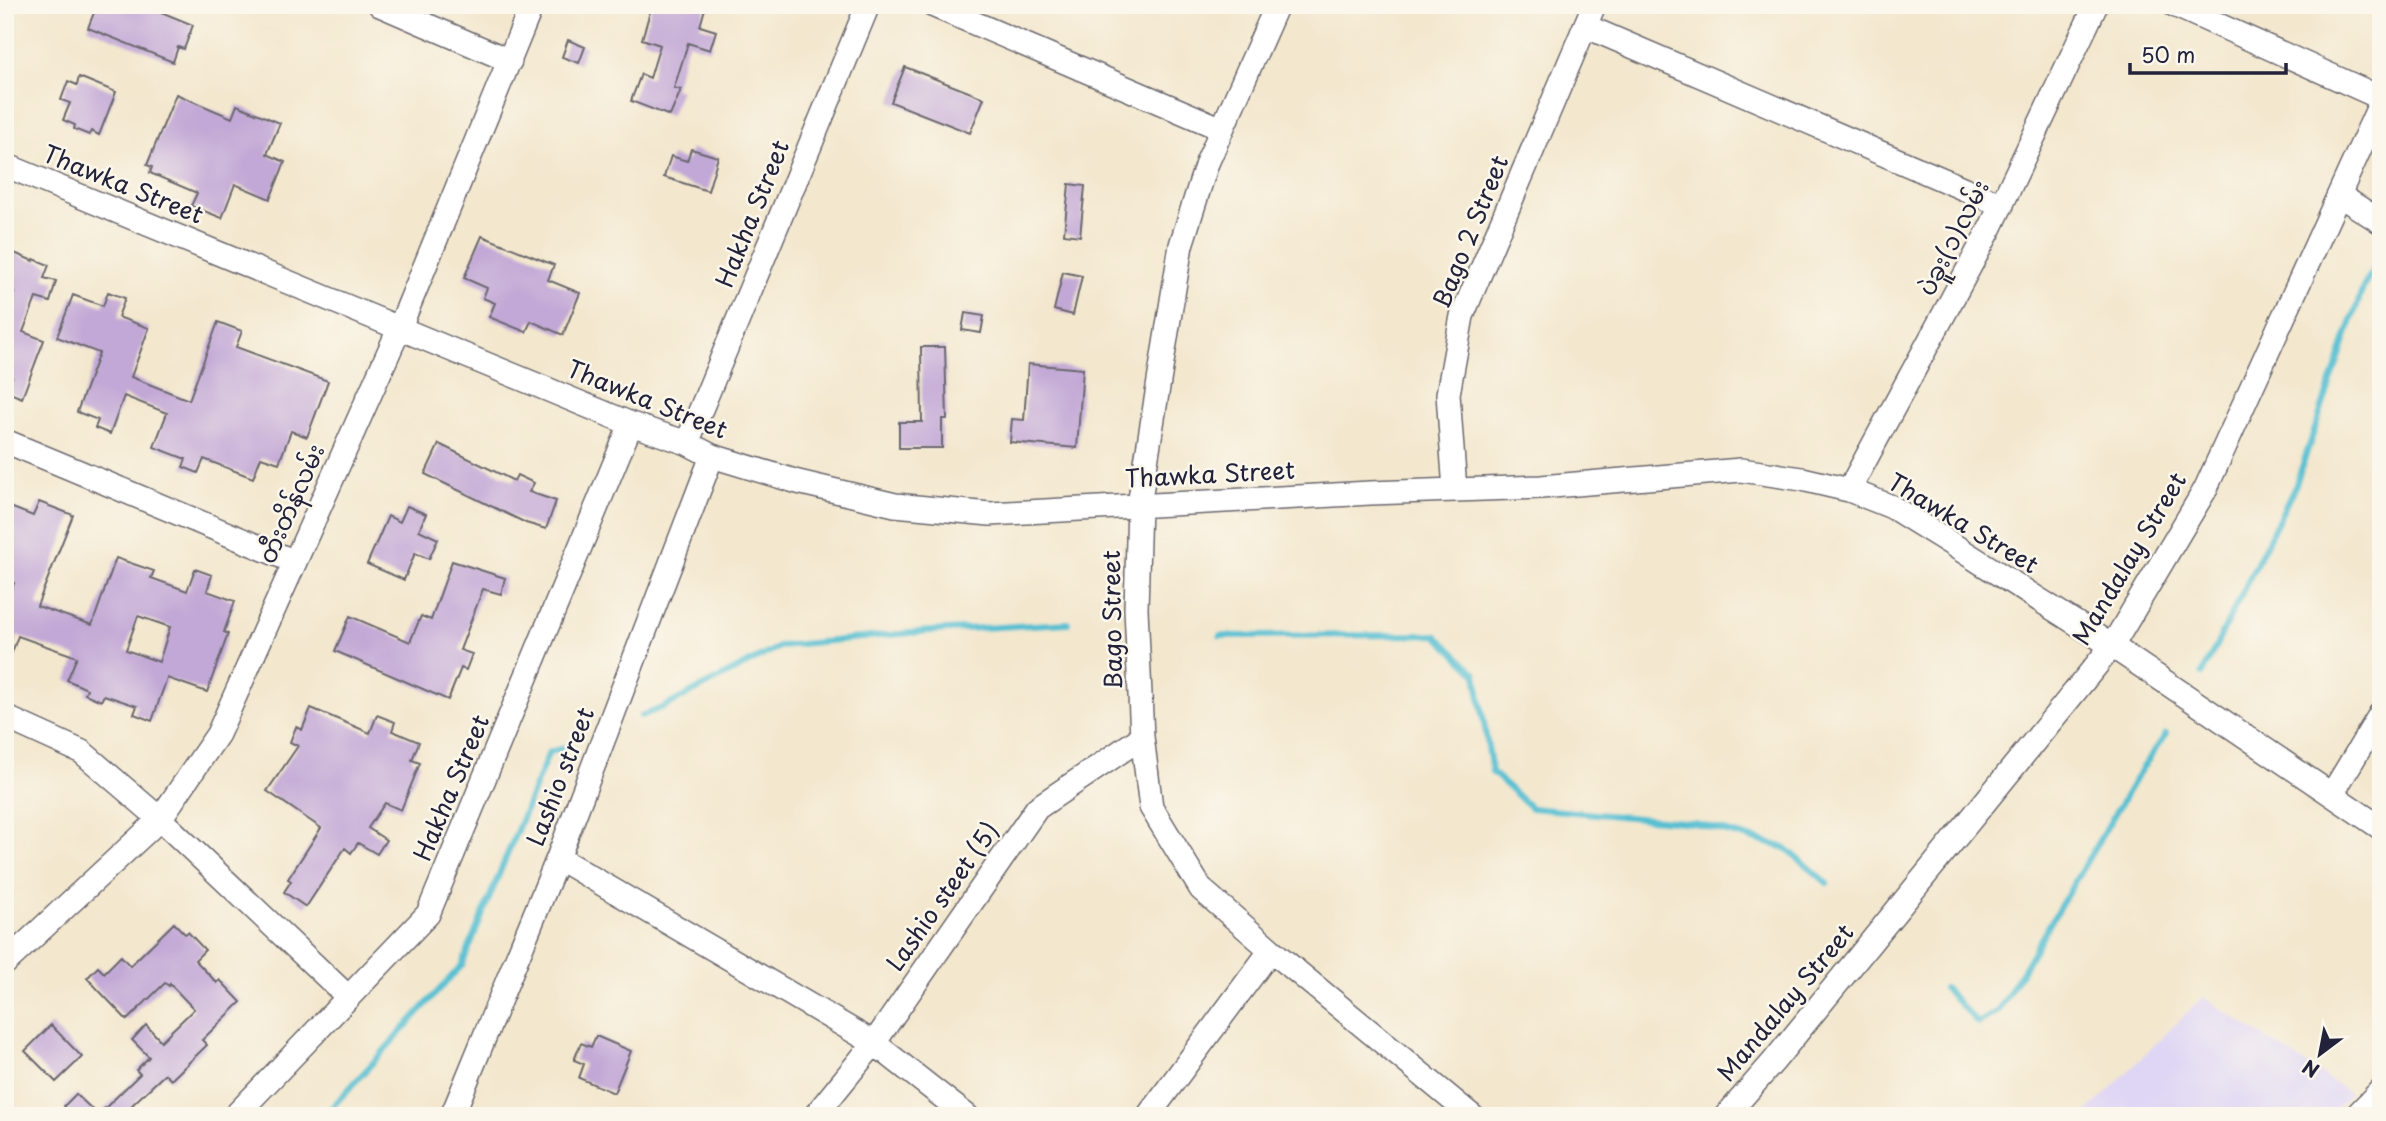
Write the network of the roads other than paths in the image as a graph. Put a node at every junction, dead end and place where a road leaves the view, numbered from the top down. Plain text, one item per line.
1 (380, 5) edge
2 (533, 5) edge
3 (868, 5) edge
4 (932, 5) edge
5 (1277, 5) edge
6 (2096, 5) edge
7 (2174, 5) edge
8 (1590, 16) edge
9 (510, 61) junction
10 (2381, 100) edge
11 (1222, 130) junction
12 (5, 165) edge
13 (2339, 195) junction
14 (2002, 205) junction
15 (2381, 222) edge
16 (400, 327) junction
17 (631, 424) junction
18 (5, 441) edge
19 (687, 443) junction
20 (712, 456) junction
21 (1455, 490) junction
22 (1849, 490) junction
23 (1139, 505) junction
24 (295, 562) junction
25 (2112, 646) junction
26 (2381, 713) edge
27 (5, 717) edge
28 (1142, 737) junction
29 (2332, 794) junction
30 (160, 819) junction
31 (2381, 828) edge
32 (558, 858) junction
33 (1271, 950) junction
34 (5, 963) edge
35 (348, 997) junction
36 (874, 1043) junction
37 (2381, 1090) edge
38 (1468, 1115) edge
39 (235, 1116) edge
40 (452, 1116) edge
41 (815, 1116) edge
42 (967, 1116) edge
43 (1148, 1116) edge
44 (1726, 1116) edge
45 (2356, 1116) edge

1 - 9 street
2 - 9 street, တီးတိန်လမ်း
3 - 19 street, Hakha Street
4 - 11 street
5 - 11 street, Bago Street
6 - 14 street, ပဲခူး(၁)လမ်း
7 - 10 street
8 - 14 street
8 - 21 street, Bago 2 Street
9 - 16 street, တီးတိန်လမ်း
10 - 13 street, Mandalay Street
11 - 23 street, Bago Street
12 - 16 street, Thawka Street
13 - 15 street
13 - 25 street, Mandalay Street
14 - 22 street, ပဲခူး(၁)လမ်း
16 - 17 street, Thawka Street
16 - 24 street, တီးတိန်လမ်း
17 - 19 street, Thawka Street
17 - 35 street, Hakha Street
18 - 24 street
19 - 20 street, Thawka Street
20 - 23 street, Thawka Street
20 - 32 street, Lashio street
21 - 22 street, Thawka Street
21 - 23 street, Thawka Street
22 - 25 street, Thawka Street
23 - 28 street, Bago Street
24 - 30 street, တီးတိန်လမ်း
25 - 29 street, Thawka Street
25 - 44 street, Mandalay Street
26 - 29 street
27 - 30 street
28 - 33 street, Bago Street
28 - 36 street, Lashio steet (5)
29 - 31 street, Thawka Street
30 - 34 street, တီးတိန်လမ်း
30 - 35 street
32 - 36 street
32 - 40 street, Lashio street
33 - 38 street, Bago Street
33 - 43 street
35 - 39 street, Hakha Street
36 - 41 street, Lashio steet (5)
36 - 42 street
37 - 45 street

